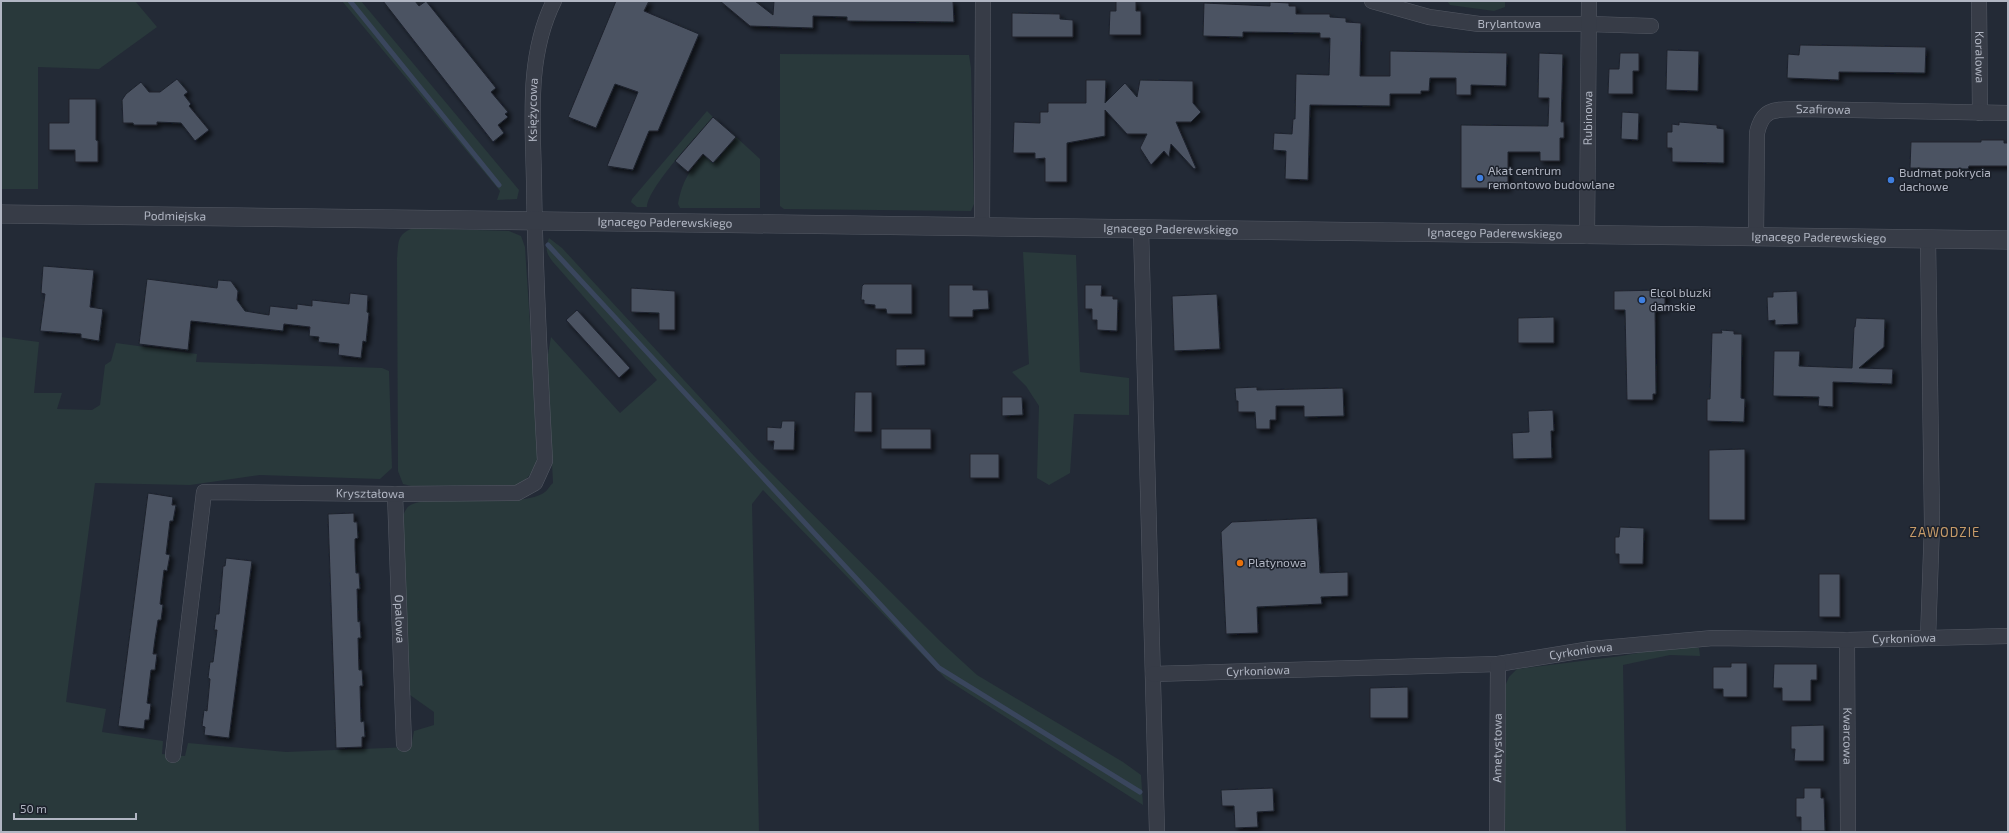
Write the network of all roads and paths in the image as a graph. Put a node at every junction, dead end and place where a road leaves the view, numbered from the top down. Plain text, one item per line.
1 (554, 1) edge
2 (983, 1) edge
3 (1372, 1) edge
4 (1589, 1) edge
5 (1979, 1) edge
6 (1589, 24) junction
7 (1651, 26) dead end
8 (1980, 113) junction
9 (2008, 113) edge
10 (1, 214) edge
11 (349, 218) joint
12 (534, 222) junction
13 (982, 227) junction
14 (1141, 228) junction
15 (1587, 236) junction
16 (1756, 237) junction
17 (1928, 239) junction
18 (2008, 240) edge
19 (395, 494) junction
20 (2008, 636) edge
21 (1928, 638) junction
22 (1847, 640) junction
23 (1498, 664) junction
24 (1154, 674) junction
25 (404, 744) dead end
26 (173, 755) dead end
27 (1157, 832) edge
28 (1497, 832) edge
29 (1848, 832) edge

1 - 12 street, Księżycowa
2 - 13 street
3 - 6 street, Brylantowa
4 - 6 street, Rubinowa
5 - 8 street, Koralowa
6 - 7 street, Brylantowa
6 - 15 street, Rubinowa
8 - 9 street, Szafirowa
8 - 16 street, Szafirowa
10 - 11 street, Podmiejska
11 - 12 street, Ignacego Paderewskiego
12 - 13 street, Ignacego Paderewskiego
12 - 19 street, Kryształowa
13 - 14 street, Ignacego Paderewskiego
14 - 15 street, Ignacego Paderewskiego
14 - 24 street
15 - 16 street, Ignacego Paderewskiego
16 - 17 street, Ignacego Paderewskiego
17 - 18 street, Ignacego Paderewskiego
17 - 21 street
19 - 25 street, Opalowa
19 - 26 street, Kryształowa
20 - 21 street, Cyrkoniowa
21 - 22 street, Cyrkoniowa
22 - 23 street, Cyrkoniowa
22 - 29 street, Kwarcowa
23 - 24 street, Cyrkoniowa
23 - 28 street, Ametystowa
24 - 27 street

